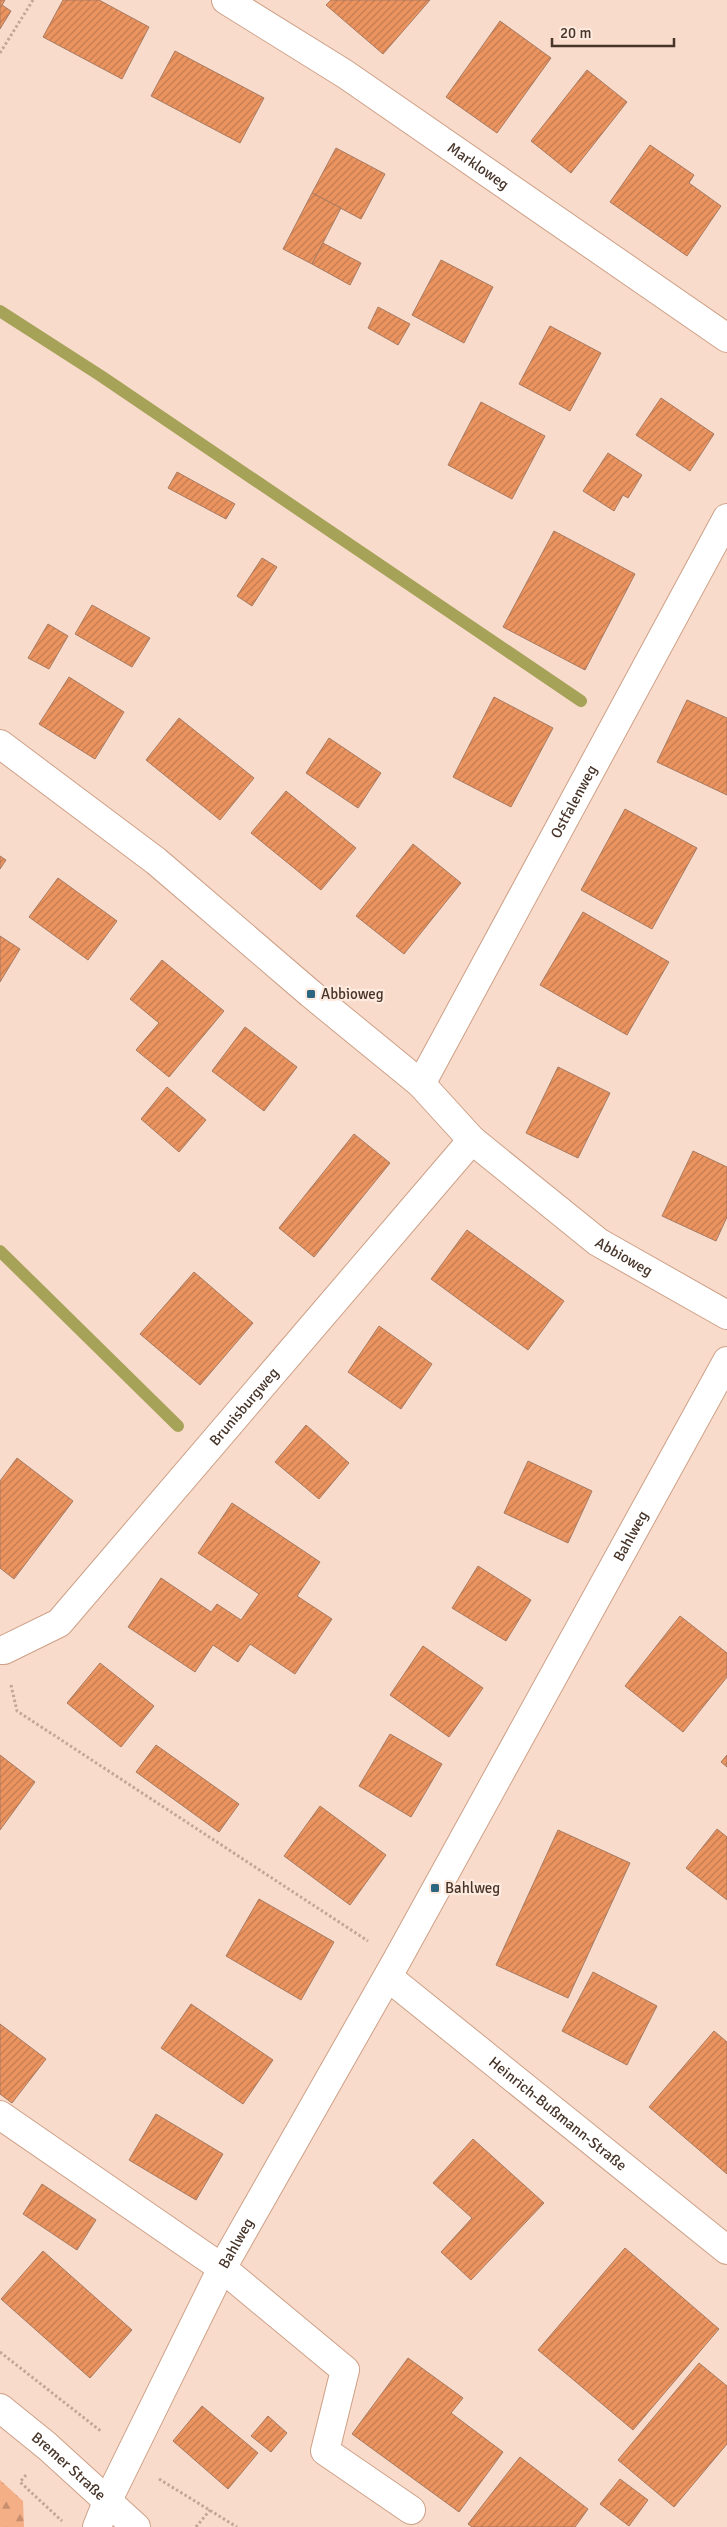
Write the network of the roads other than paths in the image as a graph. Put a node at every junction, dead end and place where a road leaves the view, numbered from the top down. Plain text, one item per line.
1 (226, 0) edge
2 (727, 338) edge
3 (727, 518) edge
4 (0, 744) edge
5 (421, 1084) junction
6 (472, 1140) junction
7 (727, 1315) edge
8 (727, 1361) edge
9 (2, 1650) edge
10 (392, 1968) junction
11 (0, 2115) edge
12 (727, 2250) edge
13 (222, 2268) junction
14 (0, 2408) edge
15 (411, 2510) dead end
16 (102, 2515) edge
17 (136, 2527) edge

1 - 2 street, Markloweg
3 - 5 street, Ostfalenweg
4 - 5 street, Abbioweg
5 - 6 street, Abbioweg
6 - 7 street, Abbioweg
6 - 9 street, Brunisburgweg
8 - 10 street, Bahlweg
10 - 12 street, Heinrich-Bußmann-Straße
10 - 13 street, Bahlweg
11 - 13 street
13 - 15 street
13 - 16 street, Bahlweg
14 - 16 street, Bremer Straße
16 - 17 street, Bremer Straße

